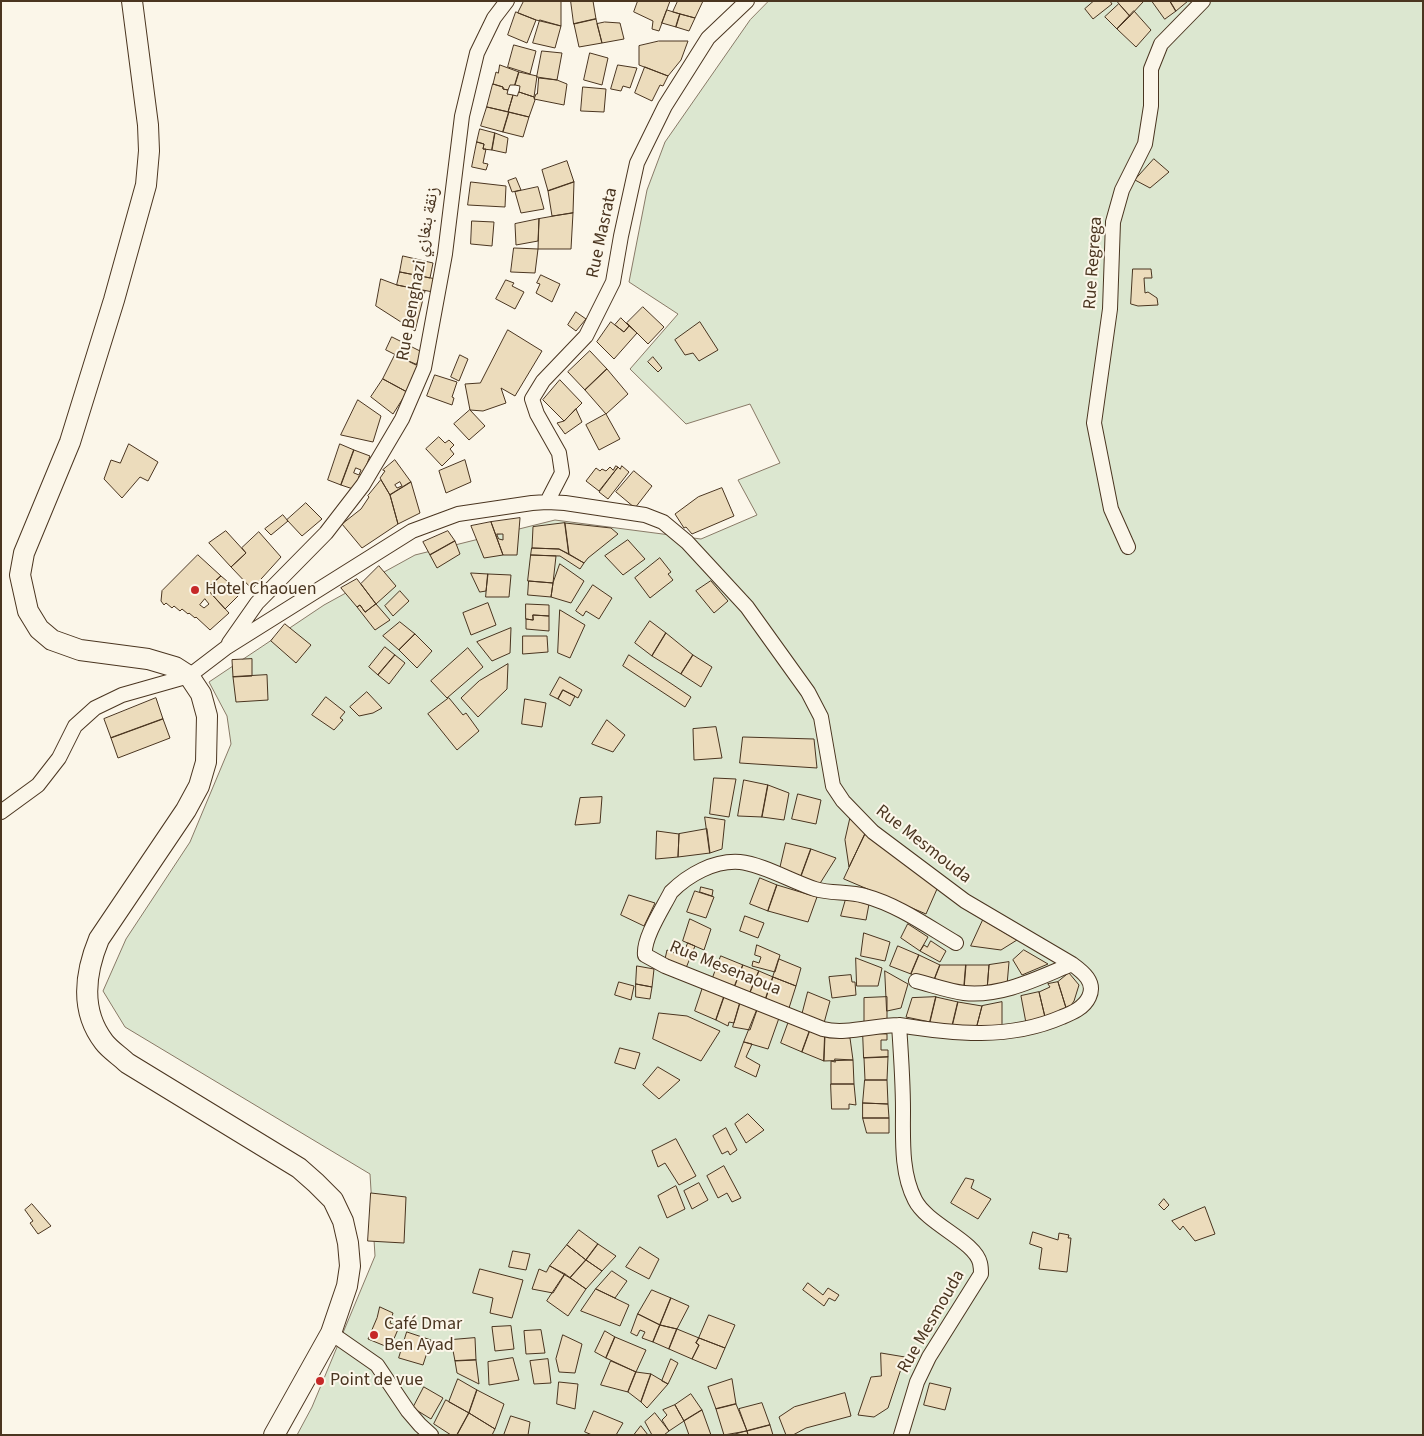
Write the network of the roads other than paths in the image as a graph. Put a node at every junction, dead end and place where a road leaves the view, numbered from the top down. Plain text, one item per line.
1 (132, 1) edge
2 (506, 1) edge
3 (747, 1) edge
4 (1202, 1) edge
5 (547, 502) junction
6 (1128, 547) dead end
7 (227, 648) junction
8 (189, 676) junction
9 (1, 812) edge
10 (956, 943) dead end
11 (1072, 964) junction
12 (916, 981) dead end
13 (899, 1026) junction
14 (331, 1333) junction
15 (274, 1435) edge
16 (431, 1435) edge
17 (901, 1435) edge

1 - 8 main road
2 - 7 street, Rue Benghazi زنقة بنغازي
3 - 5 street, Rue Masrata
4 - 6 street, Rue Regrega
5 - 7 street, Rue Mesmouda
5 - 11 street, Rue Mesmouda
7 - 8 street, Rue Mesmouda
8 - 9 street
8 - 14 main road
10 - 13 street, Rue Mesenaoua
11 - 12 street
11 - 13 street, Rue Mesmouda
13 - 17 street, Rue Mesmouda
14 - 15 main road
14 - 16 street

